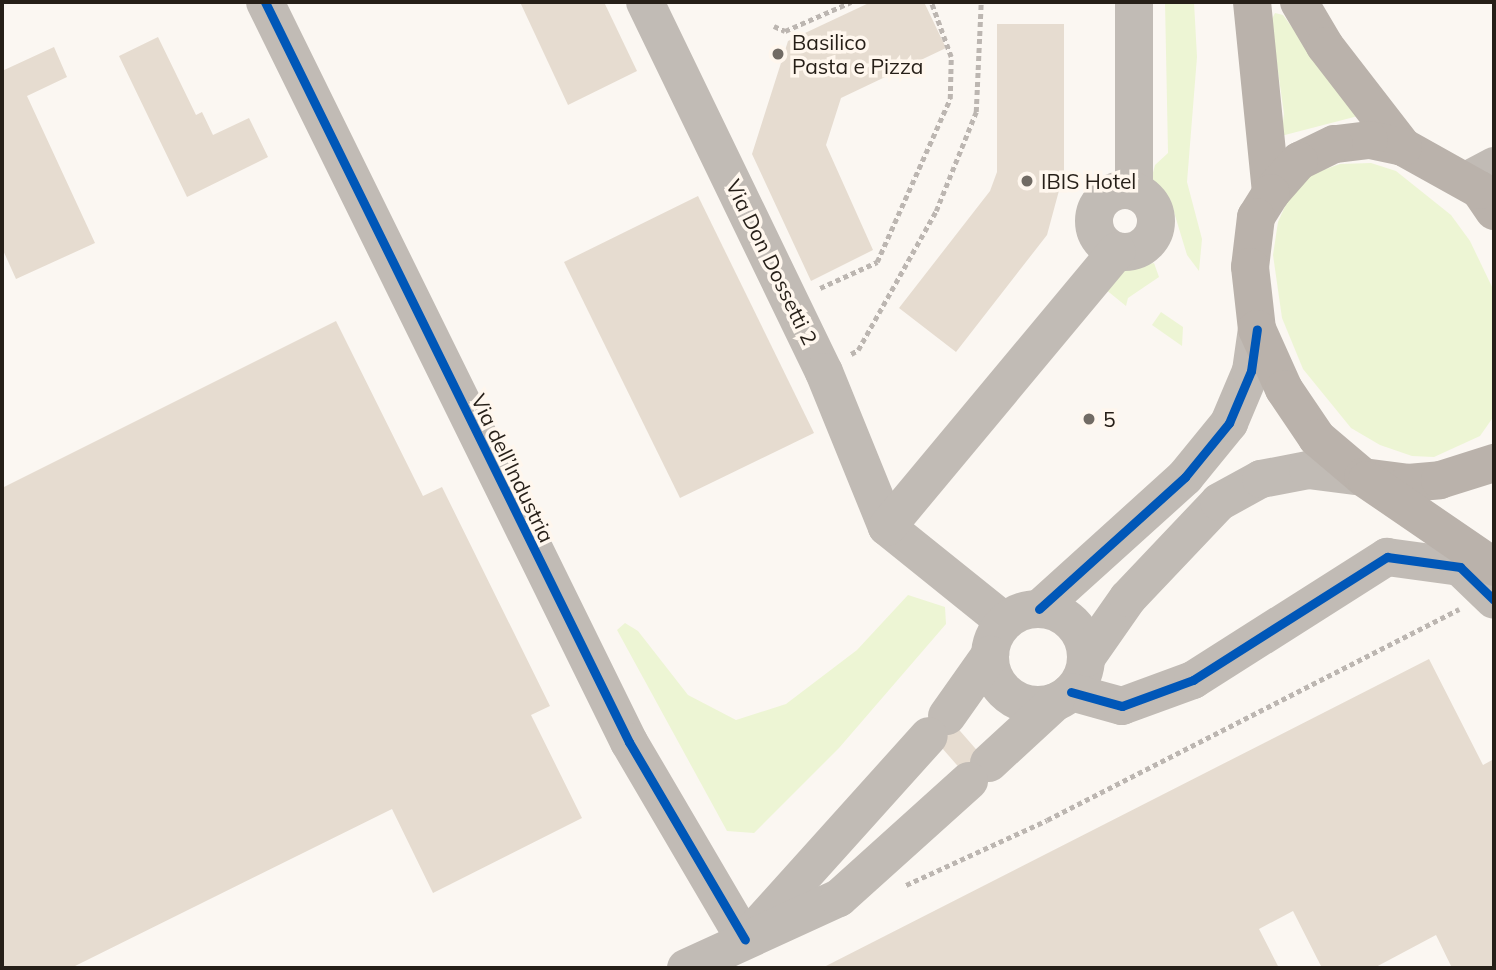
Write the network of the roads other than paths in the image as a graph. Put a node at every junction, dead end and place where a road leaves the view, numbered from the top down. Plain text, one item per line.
1 (265, 2) edge
2 (646, 2) edge
3 (1134, 2) edge
4 (1252, 2) edge
5 (1299, 2) edge
6 (1403, 147) junction
7 (1480, 173) edge
8 (1271, 193) junction
9 (1494, 211) edge
10 (1257, 330) junction
11 (1494, 463) edge
12 (1363, 477) junction
13 (887, 527) junction
14 (1493, 587) edge
15 (1011, 629) junction
16 (1071, 684) junction
17 (746, 940) junction
18 (687, 968) edge

1 - 17 street, Via dell’Industria
2 - 13 street, Via Don Dossetti 2
3 - 13 street
4 - 8 main road
5 - 6 main road
6 - 7 main road
6 - 8 main road
7 - 9 main road
8 - 10 main road
10 - 12 main road
10 - 15 street
11 - 12 main road
12 - 14 main road
12 - 16 street
13 - 15 street, Via Don Dossetti 2
14 - 16 street
15 - 16 street
15 - 16 street
15 - 17 street
16 - 17 street
17 - 18 street

